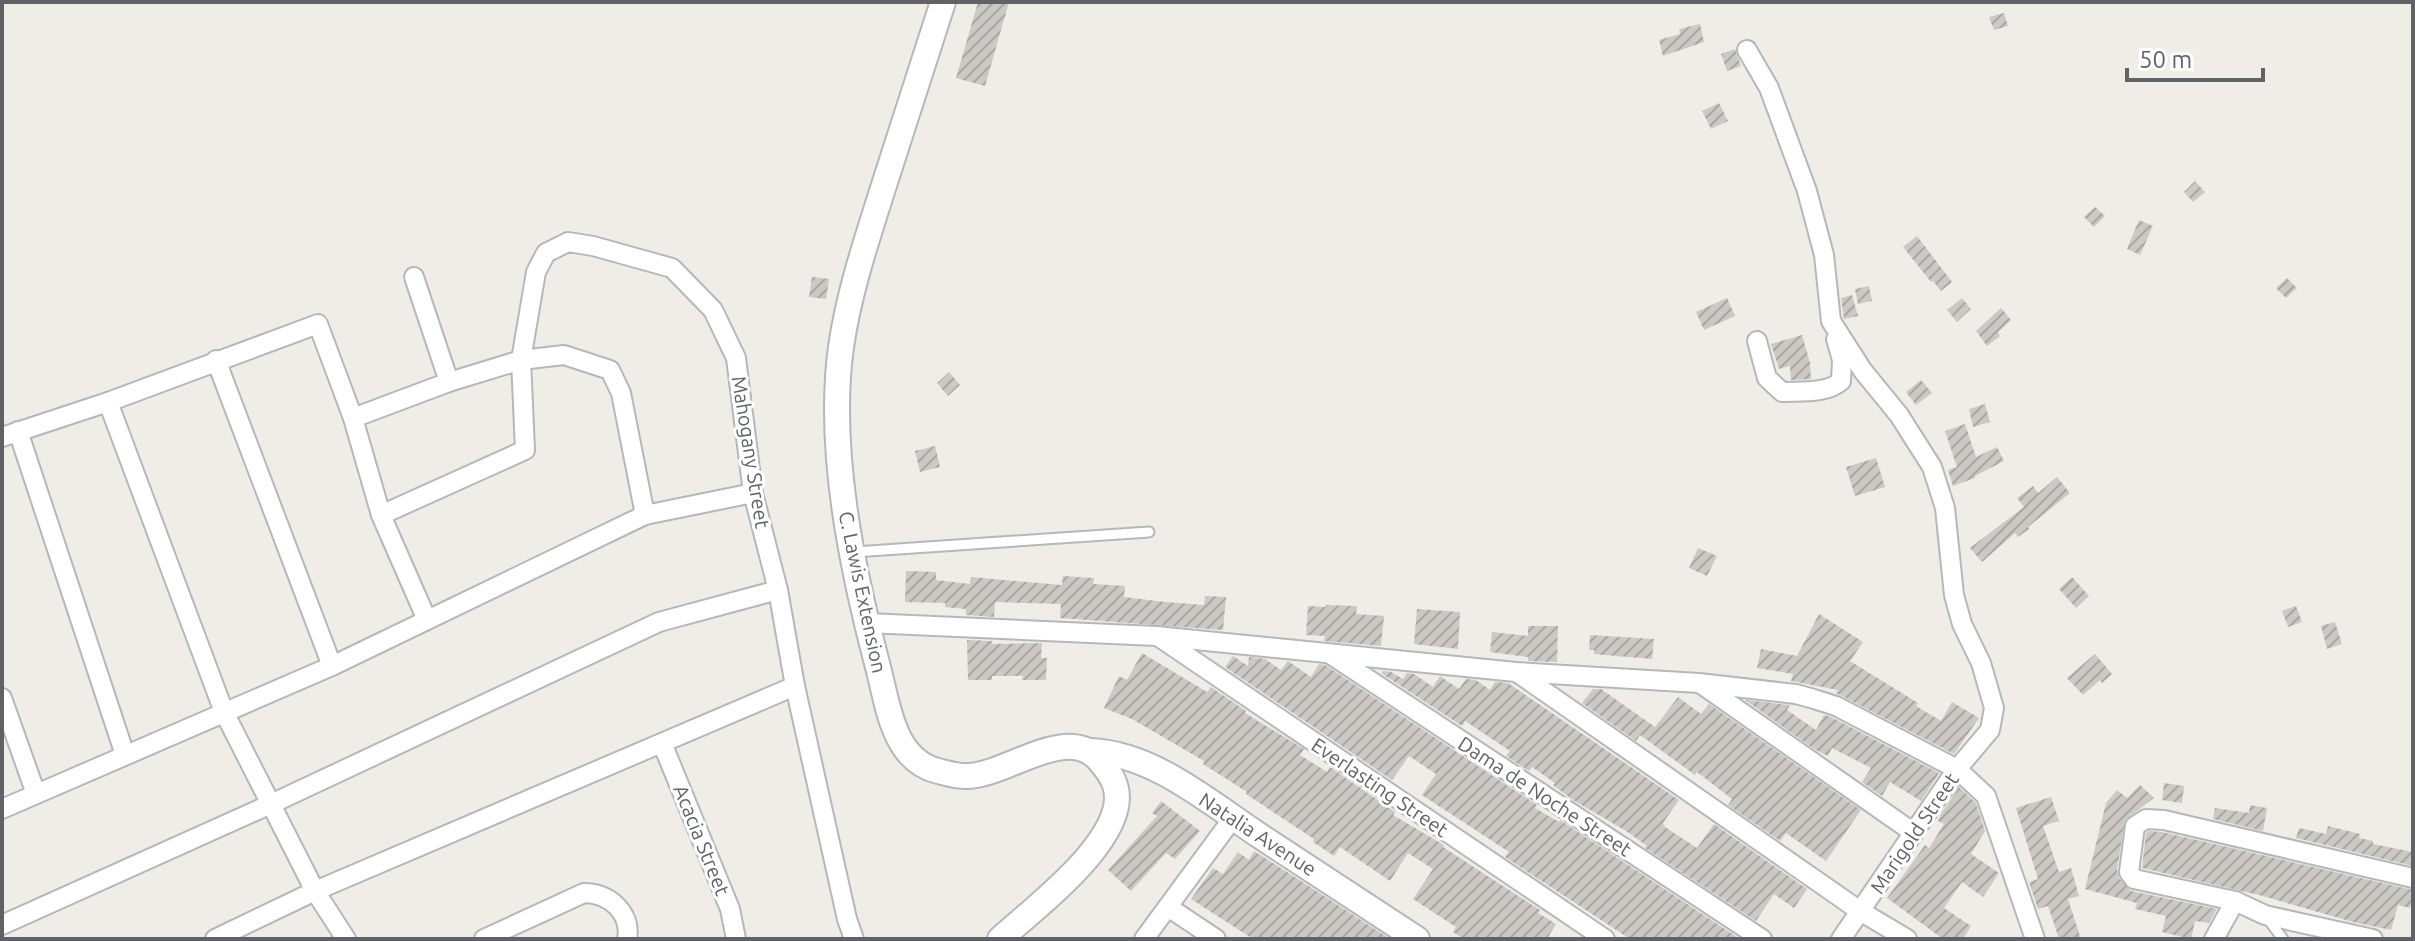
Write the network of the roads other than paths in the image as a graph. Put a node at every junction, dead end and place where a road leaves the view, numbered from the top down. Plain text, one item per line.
1 (943, 2) edge
2 (1747, 50) dead end
3 (414, 277) dead end
4 (1831, 321) junction
5 (1757, 341) dead end
6 (216, 360) junction
7 (521, 360) junction
8 (449, 382) junction
9 (108, 402) junction
10 (353, 418) junction
11 (10, 434) edge
12 (753, 493) junction
13 (381, 515) junction
14 (645, 515) junction
15 (1149, 532) dead end
16 (854, 552) junction
17 (778, 590) junction
18 (427, 620) junction
19 (867, 623) junction
20 (1156, 636) junction
21 (1328, 653) junction
22 (332, 666) junction
23 (1516, 672) junction
24 (1699, 683) junction
25 (795, 686) junction
26 (2, 699) edge
27 (224, 712) junction
28 (662, 743) junction
29 (1091, 751) junction
30 (125, 755) junction
31 (1957, 769) junction
32 (36, 794) junction
33 (271, 804) junction
34 (2, 809) edge
35 (1233, 818) junction
36 (1914, 833) junction
37 (2413, 878) edge
38 (315, 891) junction
39 (2235, 901) junction
40 (1168, 907) junction
41 (1860, 911) junction
42 (2265, 915) junction
43 (2, 925) edge
44 (215, 939) edge
45 (346, 939) edge
46 (484, 939) edge
47 (627, 939) edge
48 (736, 939) edge
49 (854, 939) edge
50 (1000, 939) edge
51 (1144, 939) edge
52 (1216, 939) edge
53 (1417, 939) edge
54 (1605, 939) edge
55 (1762, 939) edge
56 (1841, 939) edge
57 (1907, 939) edge
58 (2035, 939) edge
59 (2214, 939) edge
60 (2283, 939) edge
61 (2373, 939) edge

1 - 16 street, C. Lawis Extension
2 - 4 street
3 - 8 street
4 - 5 street
4 - 31 street, Marigold Street
6 - 9 street
6 - 10 street
6 - 22 street
7 - 8 street
7 - 12 street, Mahogany Street
7 - 13 street
7 - 14 street
8 - 10 street
9 - 11 street
9 - 27 street
10 - 13 street
11 - 30 street
12 - 14 street
12 - 17 street, Mahogany Street
13 - 18 street
14 - 18 street
15 - 16 lane
16 - 19 street, C. Lawis Extension
17 - 25 street, Mahogany Street
17 - 33 street
18 - 22 street
19 - 20 street
19 - 29 street, C. Lawis Extension
20 - 21 street
20 - 54 street, Everlasting Street
21 - 23 street
21 - 55 street, Dama de Noche Street
22 - 27 street
23 - 24 street
23 - 41 street
24 - 31 street
24 - 36 street
25 - 28 street
25 - 49 street, Mahogany Street
26 - 32 street
27 - 30 street
27 - 33 street
28 - 38 street
28 - 48 street, Acacia Street
29 - 35 street, Natalia Avenue
29 - 50 street
30 - 32 street
31 - 36 street, Marigold Street
31 - 58 street
32 - 34 street
33 - 38 street
33 - 43 street
35 - 40 street
35 - 53 street, Natalia Avenue
36 - 41 street, Marigold Street
37 - 39 street
38 - 44 street
38 - 45 street
39 - 42 street
39 - 59 street
40 - 51 street
40 - 52 street
41 - 56 street, Marigold Street
41 - 57 street
42 - 60 lane
42 - 61 street
46 - 47 street

